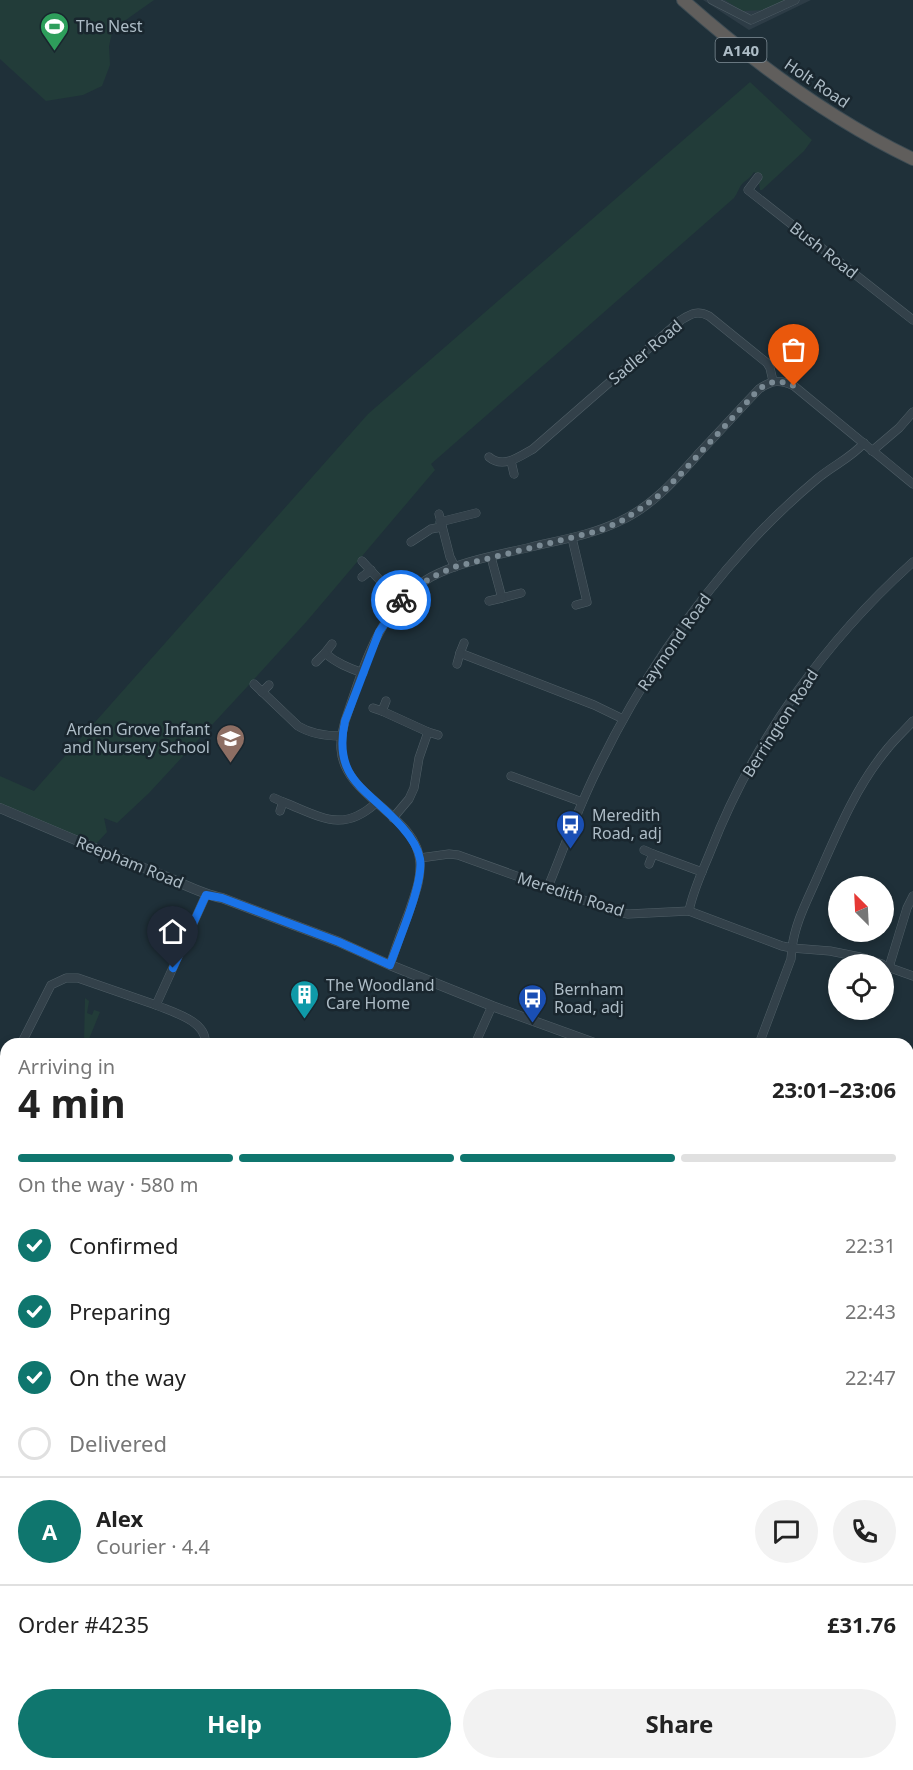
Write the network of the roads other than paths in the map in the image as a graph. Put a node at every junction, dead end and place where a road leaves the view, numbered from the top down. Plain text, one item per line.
1 (683, 0) edge
2 (712, 0) edge
3 (795, 0) edge
4 (913, 159) edge
5 (758, 177) dead end
6 (913, 320) edge
7 (773, 381) junction
8 (913, 412) edge
9 (864, 443) junction
10 (872, 451) junction
11 (489, 458) dead end
12 (511, 461) junction
13 (514, 474) dead end
14 (913, 484) edge
15 (476, 513) dead end
16 (440, 521) junction
17 (572, 537) junction
18 (411, 542) dead end
19 (491, 557) junction
20 (362, 561) dead end
21 (913, 562) edge
22 (454, 567) junction
23 (370, 570) junction
24 (362, 577) dead end
25 (521, 593) dead end
26 (502, 598) junction
27 (598, 600) dead end
28 (489, 601) dead end
29 (400, 602) junction
30 (587, 602) junction
31 (576, 605) dead end
32 (464, 643) dead end
33 (332, 644) dead end
34 (325, 653) junction
35 (460, 653) junction
36 (316, 662) dead end
37 (457, 664) dead end
38 (363, 673) junction
39 (254, 684) dead end
40 (269, 685) dead end
41 (262, 692) junction
42 (386, 701) dead end
43 (373, 708) dead end
44 (382, 711) junction
45 (624, 719) junction
46 (913, 721) edge
47 (428, 732) junction
48 (438, 735) dead end
49 (342, 736) junction
50 (511, 776) dead end
51 (274, 798) dead end
52 (283, 802) junction
53 (376, 802) junction
54 (582, 802) junction
55 (0, 808) edge
56 (280, 811) dead end
57 (393, 818) junction
58 (644, 850) dead end
59 (653, 854) junction
60 (420, 858) junction
61 (649, 864) dead end
62 (702, 872) junction
63 (548, 888) junction
64 (206, 895) junction
65 (913, 896) edge
66 (689, 910) junction
67 (792, 948) junction
68 (845, 954) edge
69 (890, 954) edge
70 (390, 965) junction
71 (894, 969) edge
72 (913, 976) edge
73 (156, 1005) junction
74 (492, 1006) junction
75 (24, 1038) edge
76 (205, 1038) edge
77 (478, 1038) edge
78 (580, 1038) edge
79 (761, 1038) edge

1 - 4 highway, Holt Road / A140
2 - 3 street
5 - 6 street, Bush Road
7 - 9 street
7 - 12 street, Sadler Road
7 - 17 street
8 - 10 street
9 - 10 street
9 - 45 street, Raymond Road
10 - 14 street
11 - 12 street
12 - 13 street
15 - 16 street
16 - 18 street
16 - 22 street
17 - 19 street
17 - 30 street
19 - 22 street
19 - 26 street
20 - 23 street
21 - 62 street, Berrington Road
22 - 29 street
23 - 24 street
23 - 29 street
25 - 26 street
26 - 28 street
27 - 30 street
29 - 38 street
30 - 31 street
32 - 35 street
33 - 34 street
34 - 36 street
34 - 38 street
35 - 37 street
35 - 45 street
38 - 49 street
39 - 41 street
40 - 41 street
41 - 49 street
42 - 44 street
43 - 44 street
44 - 47 street
45 - 54 street, Raymond Road
46 - 67 street
47 - 48 street
47 - 57 street
49 - 53 street
50 - 54 street
51 - 52 street
52 - 53 street
52 - 56 street
53 - 57 street
54 - 63 street, Raymond Road
55 - 64 street, Reepham Road
57 - 60 street
58 - 59 street
59 - 61 street
59 - 62 street
60 - 63 street, Meredith Road
60 - 70 street
62 - 66 street, Berrington Road
63 - 66 street, Meredith Road
64 - 70 street, Reepham Road
64 - 73 street
65 - 69 street
66 - 67 street, Meredith Road
67 - 68 street, Meredith Road
67 - 79 street
70 - 74 street, Reepham Road
71 - 72 street, Meredith Road
73 - 75 street
73 - 76 street
74 - 77 street
74 - 78 street, Reepham Road

